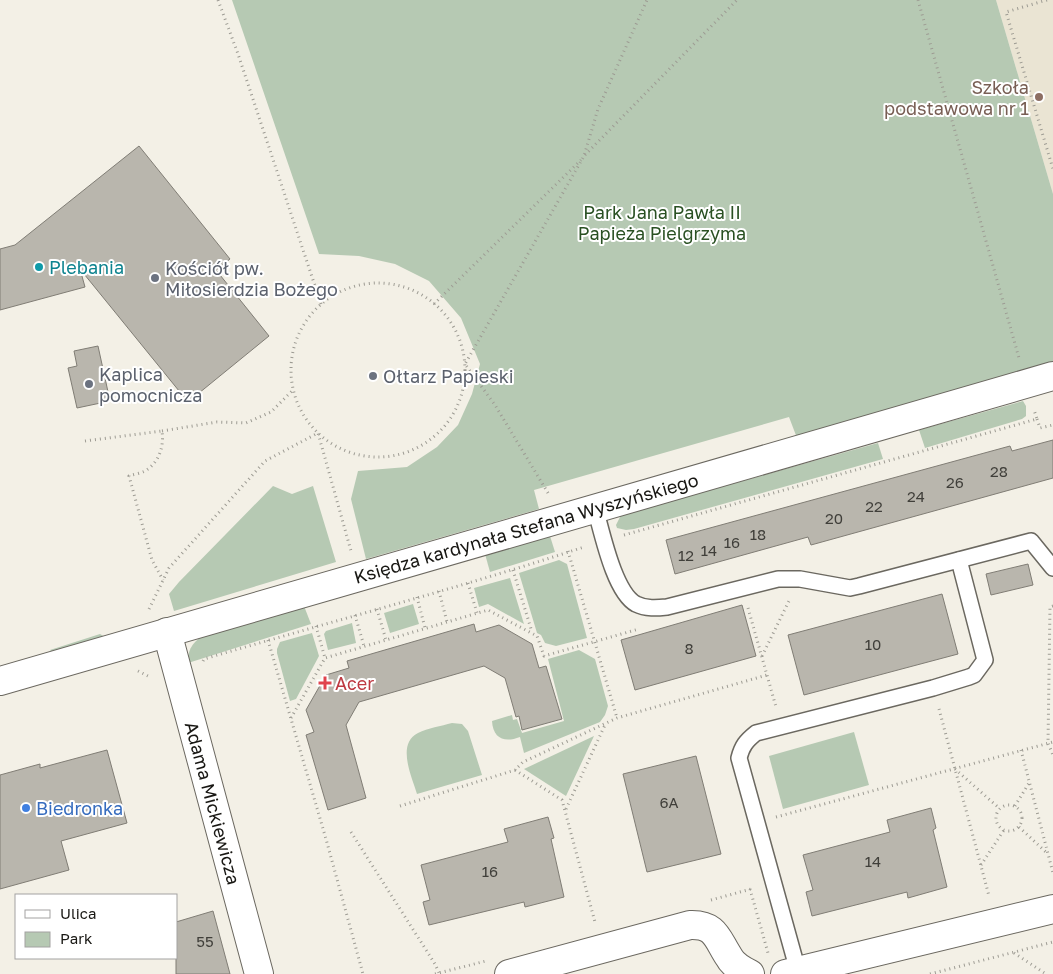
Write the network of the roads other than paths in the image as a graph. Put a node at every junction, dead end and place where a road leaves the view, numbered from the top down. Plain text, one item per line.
1 (1053, 376) edge
2 (595, 508) junction
3 (959, 560) junction
4 (1053, 568) edge
5 (166, 632) junction
6 (0, 681) edge
7 (1053, 909) edge
8 (792, 972) edge
9 (259, 974) edge
10 (509, 974) edge
11 (750, 974) edge

1 - 2 street, Księdza kardynała Stefana Wyszyńskiego
2 - 3 lane
2 - 5 street, Księdza kardynała Stefana Wyszyńskiego
3 - 4 lane
3 - 8 lane
5 - 6 street, Księdza kardynała Stefana Wyszyńskiego
5 - 9 street, Adama Mickiewicza
7 - 8 street
10 - 11 street

